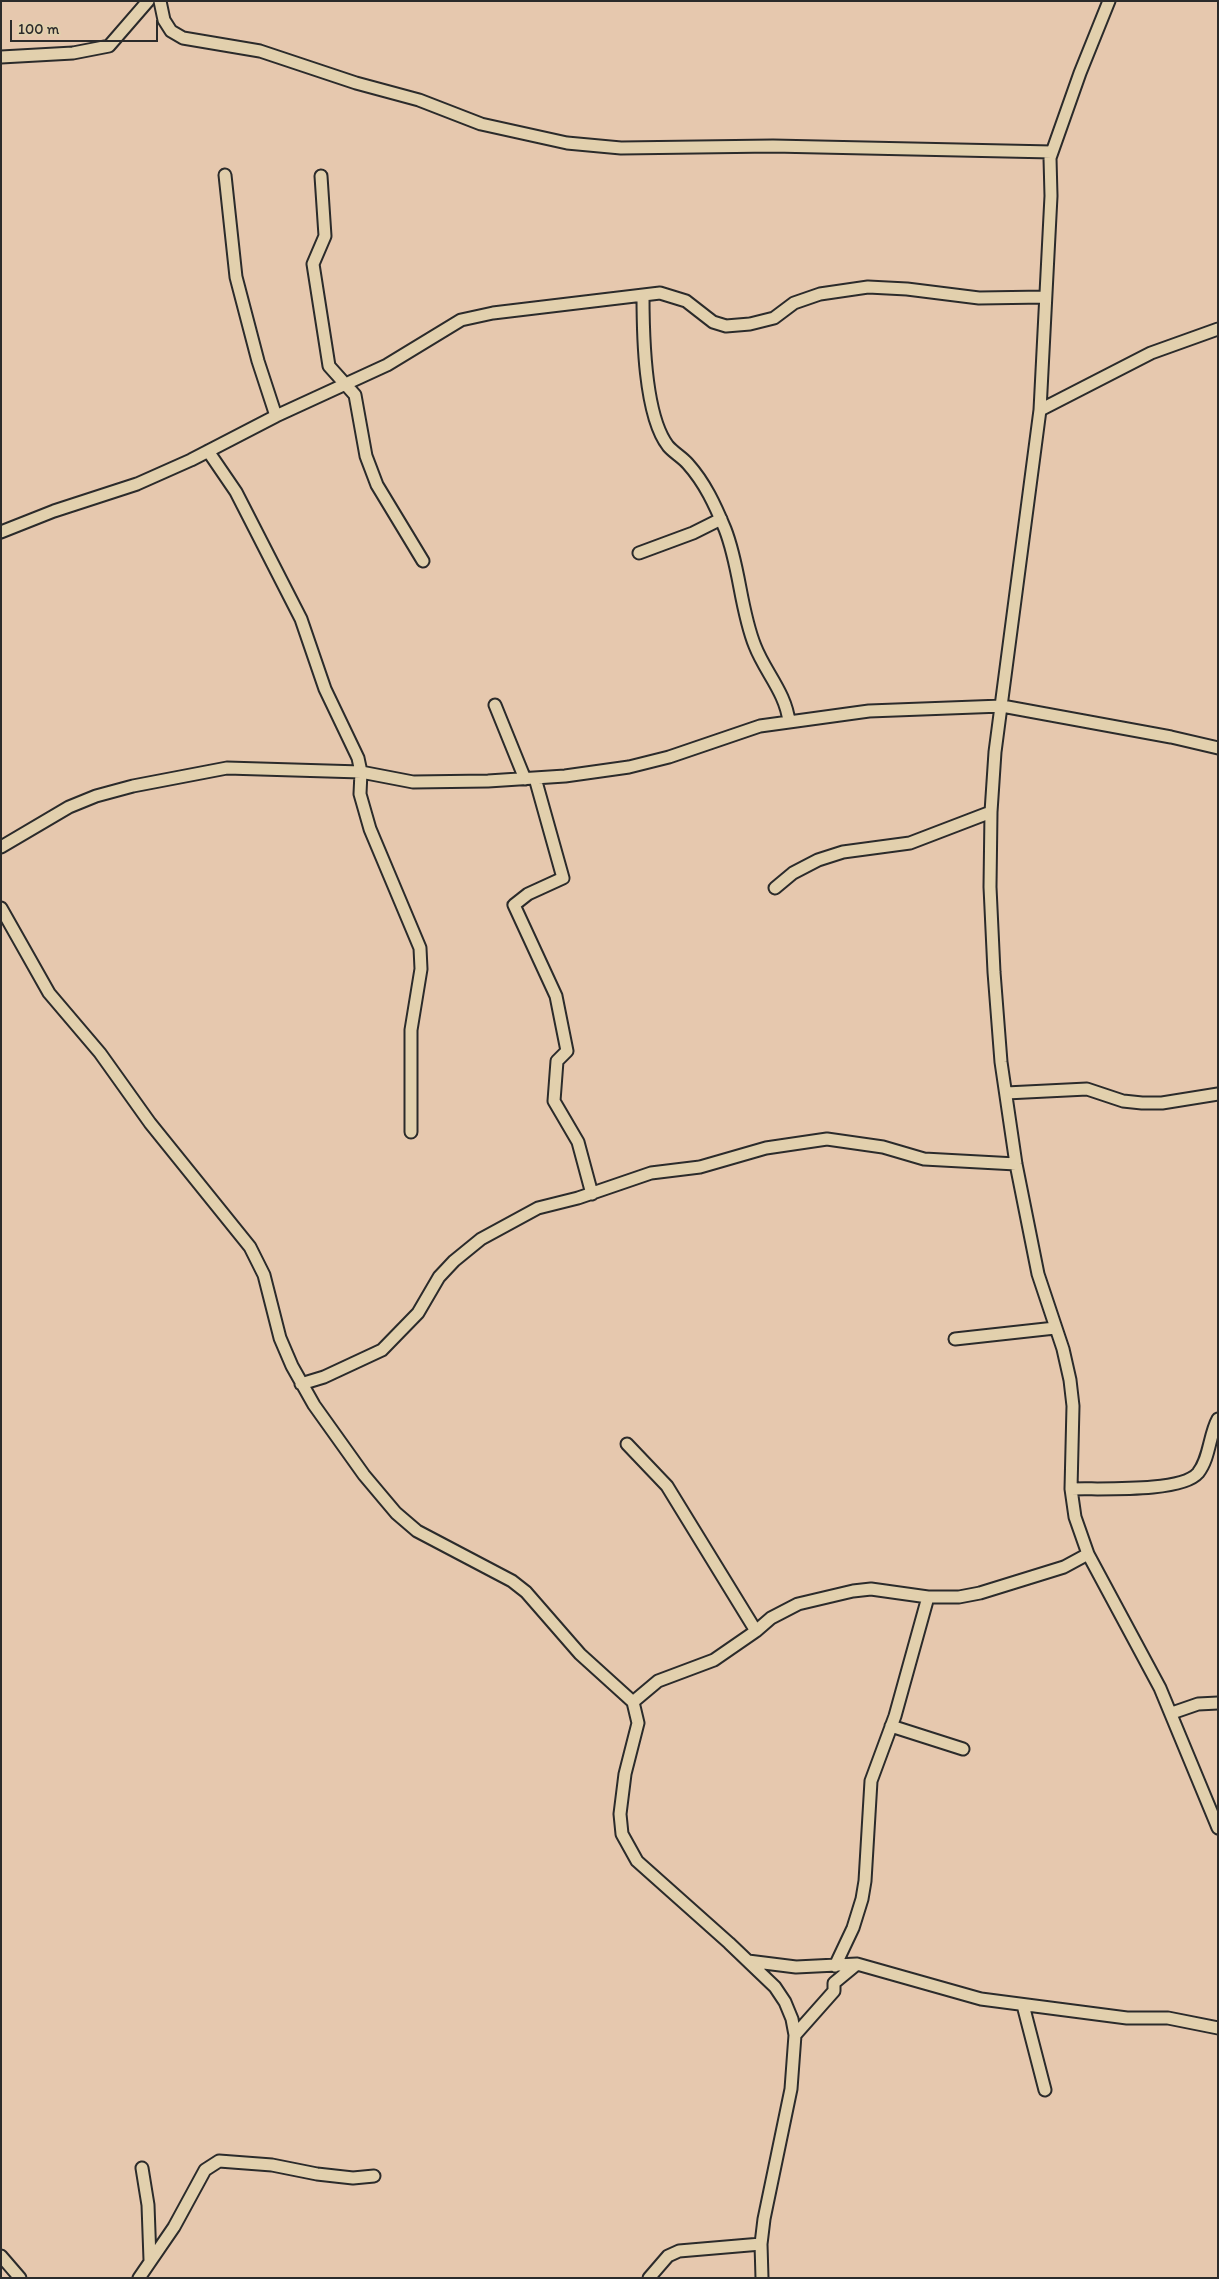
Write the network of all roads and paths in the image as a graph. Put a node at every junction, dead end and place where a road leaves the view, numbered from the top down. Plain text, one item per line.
1 (148, 1) edge
2 (160, 1) edge
3 (1109, 1) edge
4 (1, 57) edge
5 (1052, 152) junction
6 (224, 175) dead end
7 (321, 176) dead end
8 (643, 295) junction
9 (1044, 297) junction
10 (1218, 329) edge
11 (346, 385) junction
12 (1040, 410) junction
13 (276, 416) junction
14 (208, 451) junction
15 (721, 519) junction
16 (1, 532) edge
17 (639, 552) dead end
18 (423, 561) dead end
19 (495, 705) dead end
20 (1002, 706) junction
21 (789, 722) junction
22 (1218, 748) edge
23 (360, 772) junction
24 (530, 778) junction
25 (991, 812) junction
26 (1, 847) edge
27 (775, 888) dead end
28 (1, 908) edge
29 (1006, 1093) junction
30 (1218, 1094) edge
31 (411, 1132) dead end
32 (1016, 1164) junction
33 (592, 1194) junction
34 (1056, 1328) junction
35 (954, 1339) dead end
36 (301, 1384) junction
37 (1218, 1419) edge
38 (627, 1444) dead end
39 (1071, 1489) junction
40 (1088, 1554) junction
41 (928, 1597) junction
42 (756, 1631) junction
43 (634, 1702) junction
44 (1218, 1702) edge
45 (1172, 1713) junction
46 (891, 1726) junction
47 (963, 1749) dead end
48 (1218, 1828) edge
49 (748, 1961) junction
50 (857, 1964) junction
51 (835, 1966) junction
52 (1023, 2005) junction
53 (1218, 2028) edge
54 (795, 2034) junction
55 (1045, 2090) dead end
56 (142, 2168) dead end
57 (374, 2176) dead end
58 (761, 2244) junction
59 (1, 2256) edge
60 (150, 2260) junction
61 (20, 2278) edge
62 (139, 2278) edge
63 (649, 2278) edge
64 (762, 2278) edge

1 - 4 street
2 - 5 street
3 - 5 street
5 - 9 street
6 - 13 street
7 - 11 street
8 - 9 street
8 - 11 street
8 - 15 street
9 - 12 street
10 - 12 street
11 - 13 street
11 - 18 street
12 - 20 street
13 - 14 street
14 - 16 street
14 - 23 street
15 - 17 street
15 - 21 street
19 - 24 street
20 - 21 street
20 - 22 street
20 - 25 street
21 - 24 street
23 - 24 street
23 - 26 street
23 - 31 street
24 - 33 street
25 - 27 street
25 - 29 street
28 - 36 street
29 - 30 street
29 - 32 street
32 - 33 street
32 - 34 street
33 - 36 street
34 - 35 street
34 - 39 street
36 - 43 street
37 - 39 street
38 - 42 street
39 - 40 street
40 - 41 street
40 - 45 street
41 - 42 street
41 - 46 street
42 - 43 street
43 - 49 street
44 - 45 street
45 - 48 street
46 - 47 street
46 - 51 street
49 - 51 street
49 - 54 street
50 - 51 street
50 - 52 street
50 - 54 street
52 - 53 street
52 - 55 street
54 - 58 street
56 - 60 street
57 - 60 street
58 - 63 street
58 - 64 street
59 - 61 street
60 - 62 street

